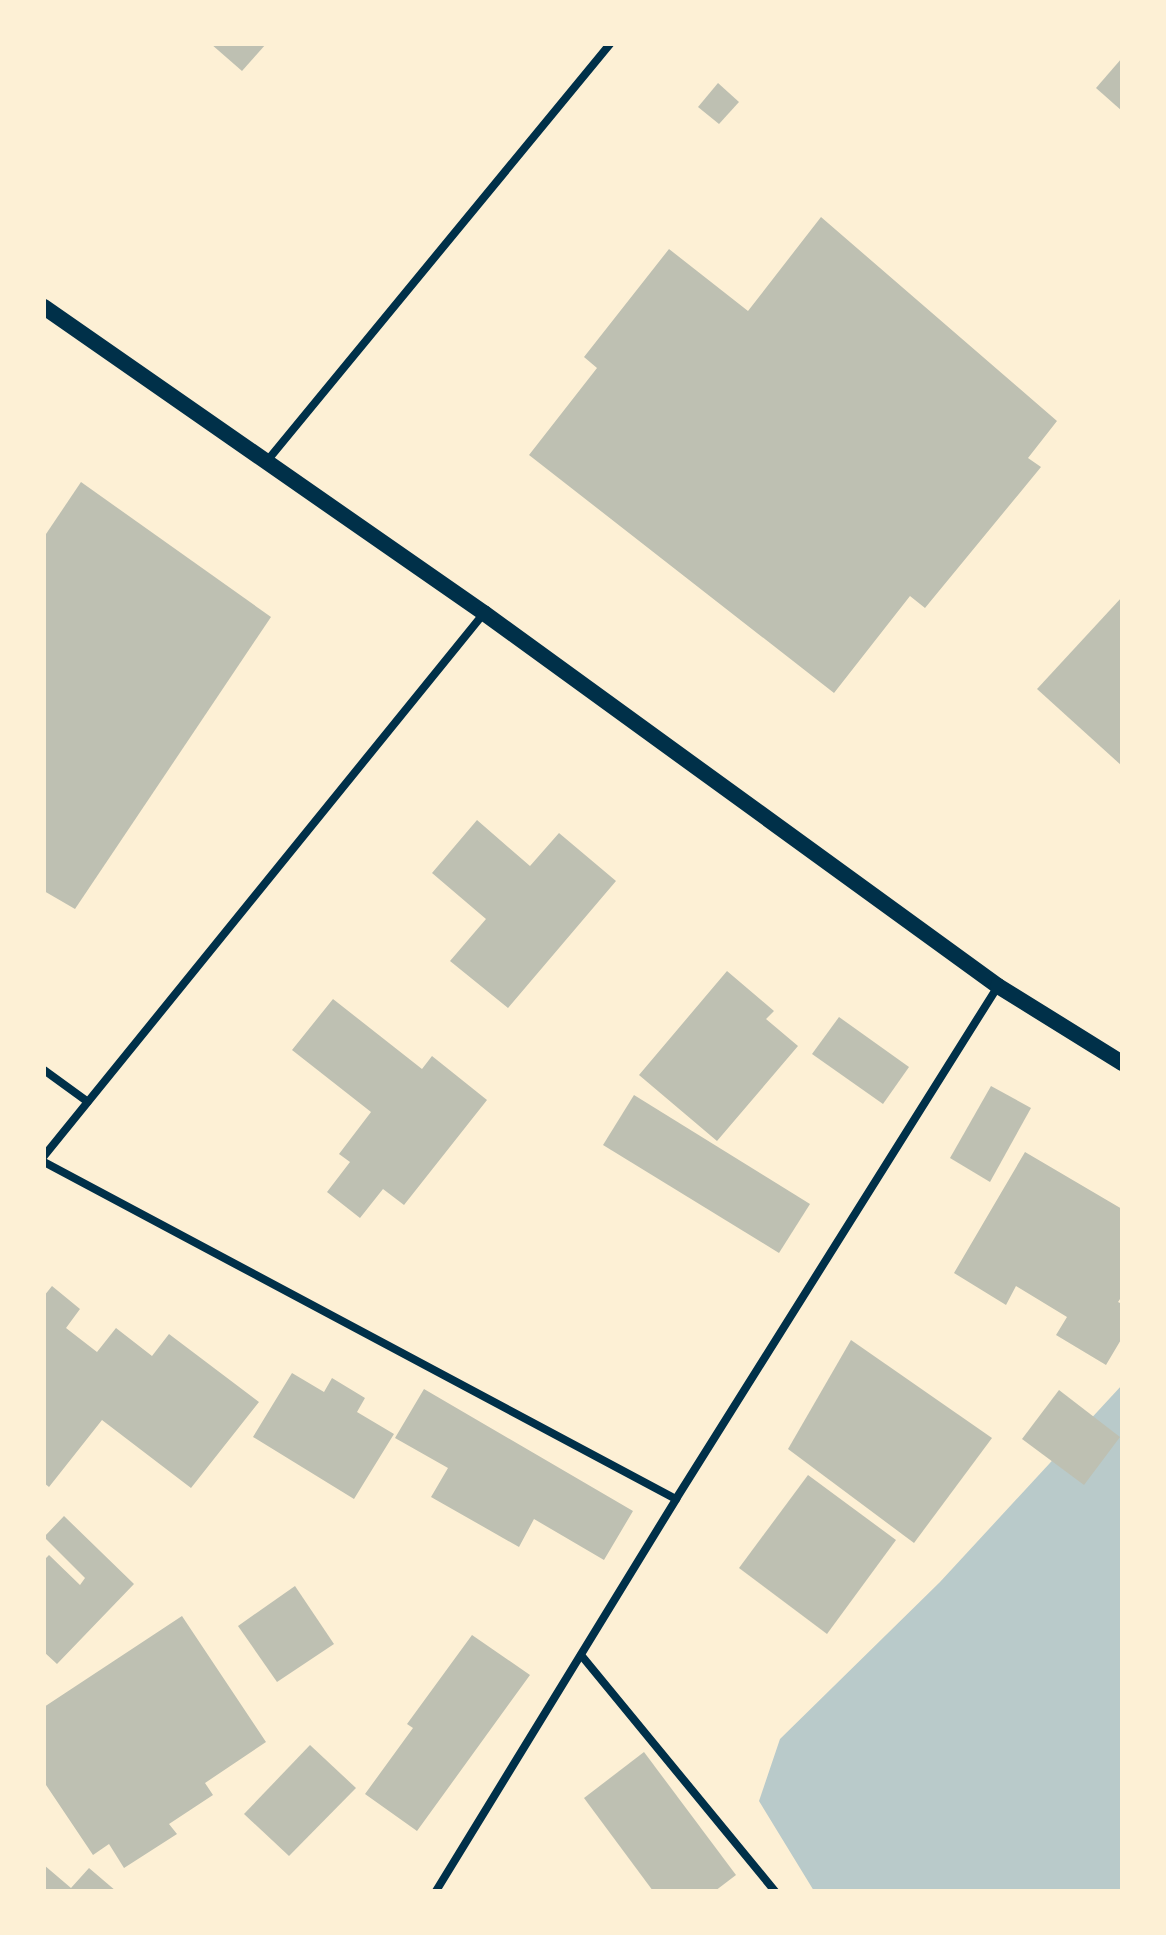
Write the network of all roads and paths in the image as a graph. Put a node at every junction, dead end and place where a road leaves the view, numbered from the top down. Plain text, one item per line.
1 (610, 44) edge
2 (44, 307) edge
3 (267, 461) junction
4 (484, 613) junction
5 (998, 986) junction
6 (1122, 1063) edge
7 (44, 1070) edge
8 (88, 1102) junction
9 (44, 1156) edge
10 (44, 1162) edge
11 (676, 1499) junction
12 (581, 1655) junction
13 (436, 1891) edge
14 (775, 1891) edge

1 - 3 street
2 - 3 main road
3 - 4 main road
4 - 5 main road
4 - 8 street
5 - 6 main road
5 - 11 street
7 - 8 street
8 - 9 street
10 - 11 street
11 - 12 street
12 - 13 street
12 - 14 street

